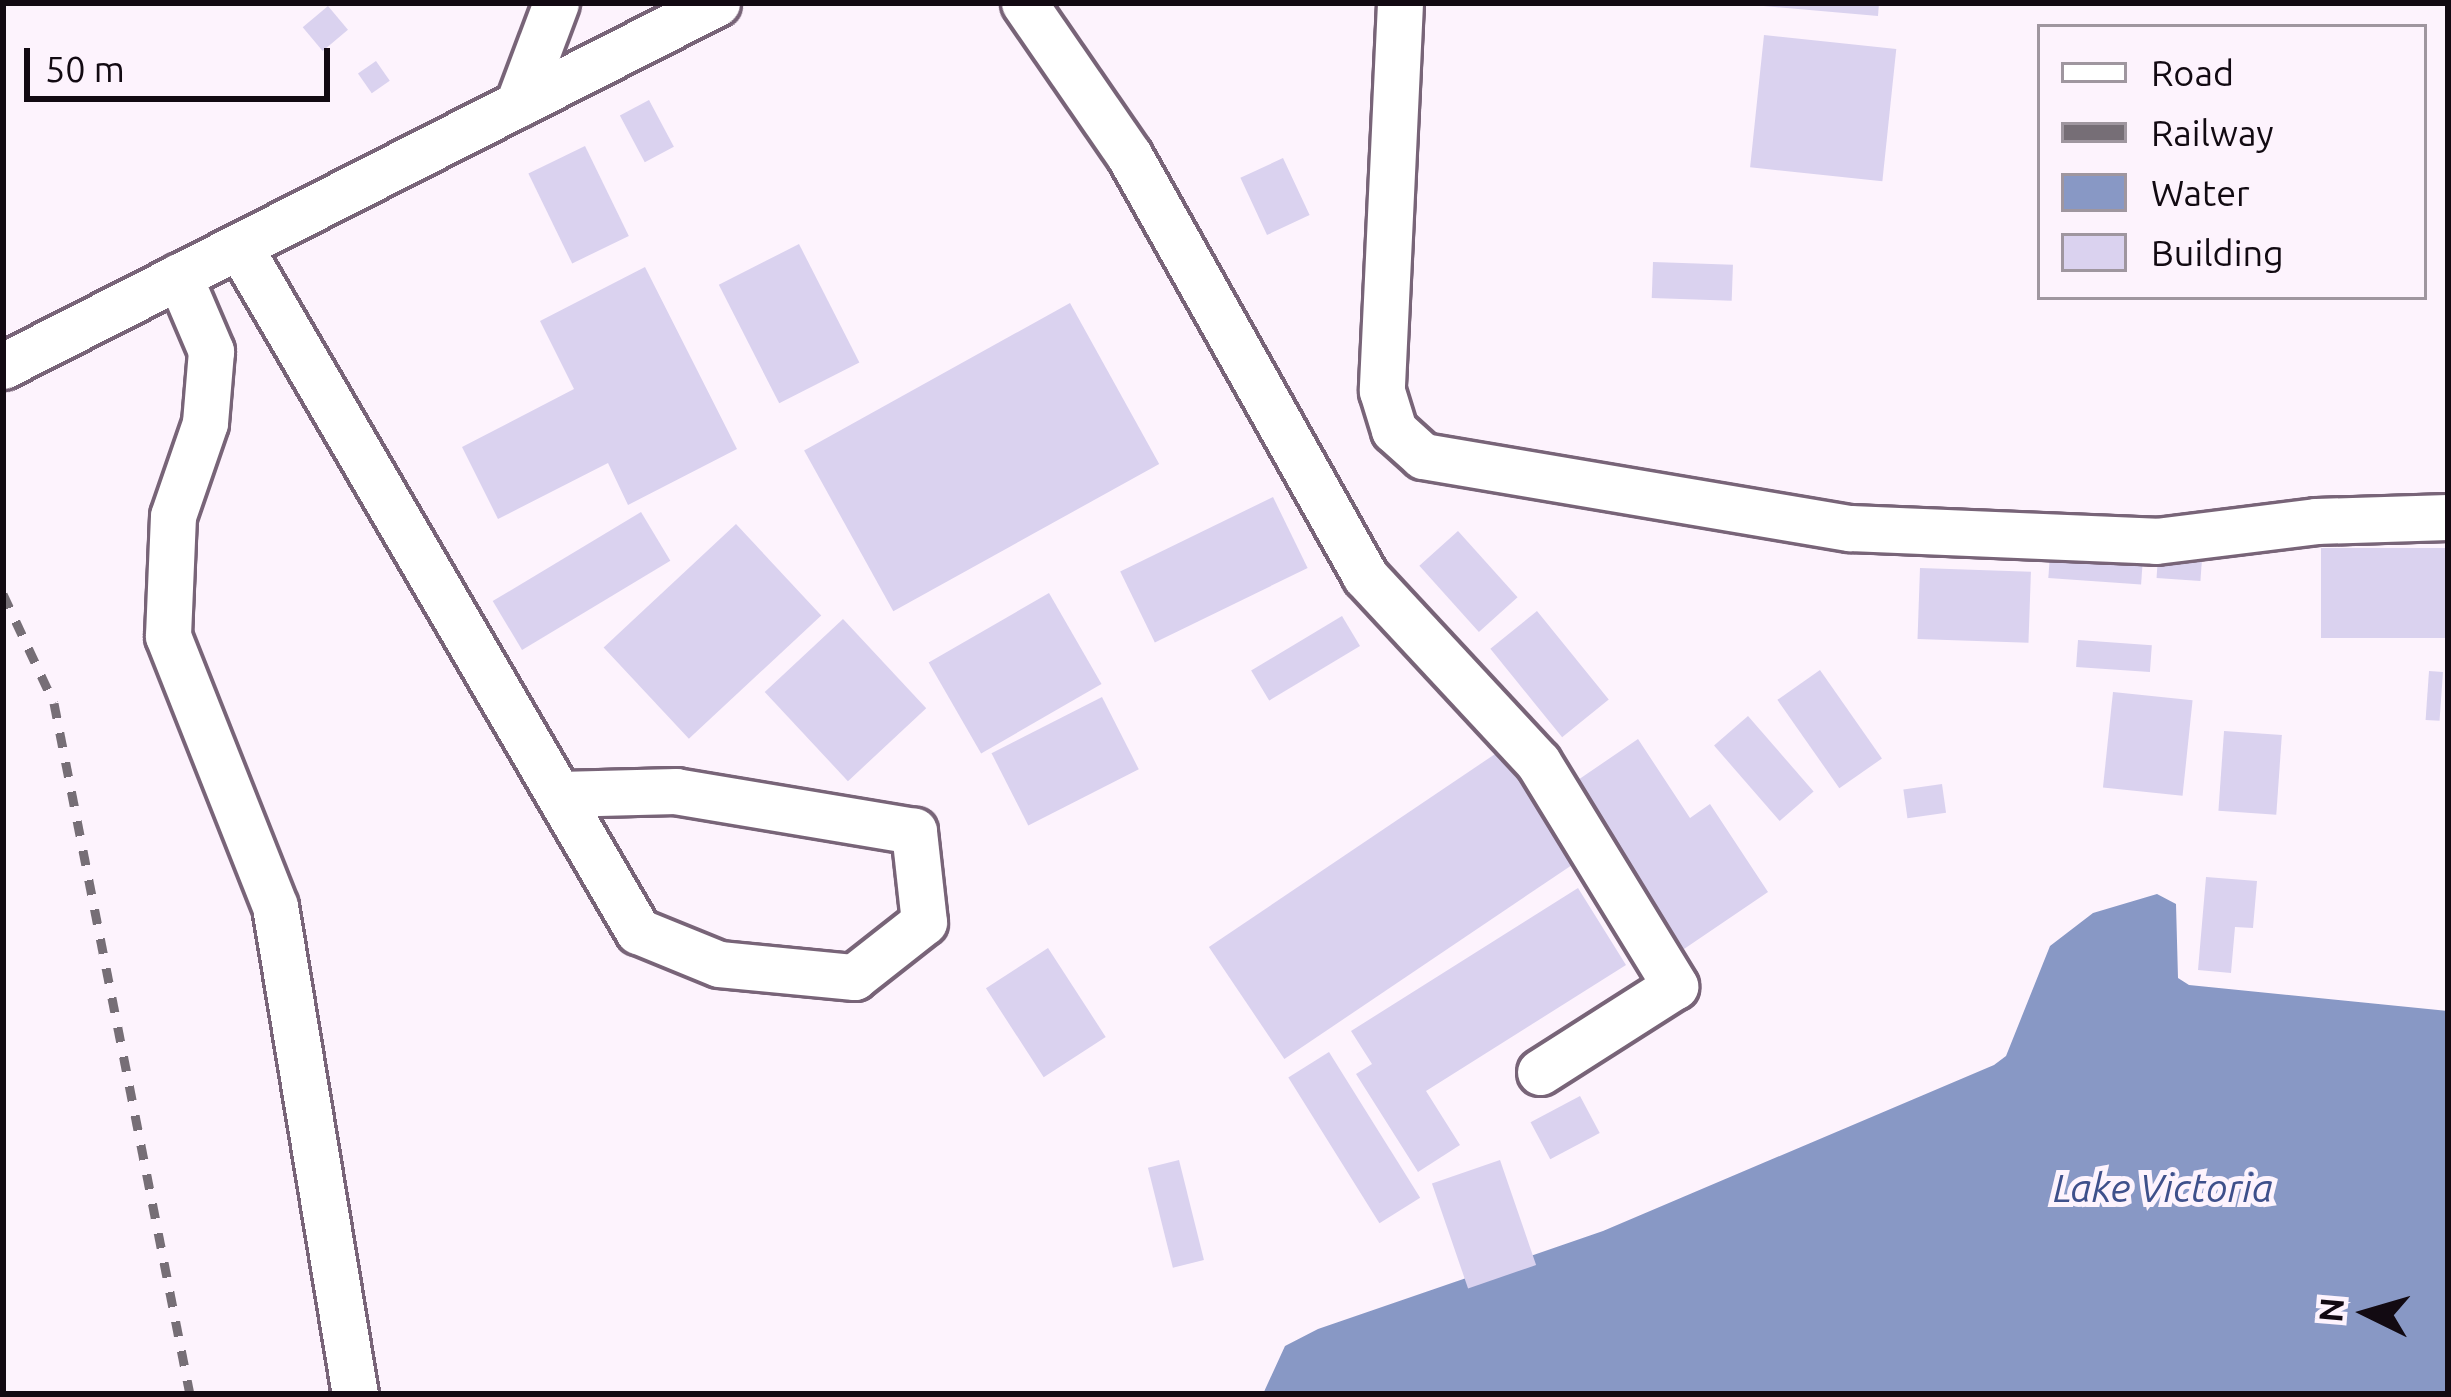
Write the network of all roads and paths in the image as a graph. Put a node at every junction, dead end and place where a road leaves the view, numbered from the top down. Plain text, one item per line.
1 (556, 3) edge
2 (717, 3) edge
3 (1024, 3) edge
4 (1400, 3) edge
5 (518, 104) junction
6 (239, 246) junction
7 (179, 276) junction
8 (3, 366) edge
9 (2448, 517) edge
10 (559, 794) junction
11 (1540, 1072) dead end
12 (356, 1394) edge

1 - 5 street
2 - 5 street
3 - 11 street
4 - 9 street
5 - 6 street
6 - 7 street
6 - 10 street
7 - 8 street
7 - 12 street
10 - 10 street

